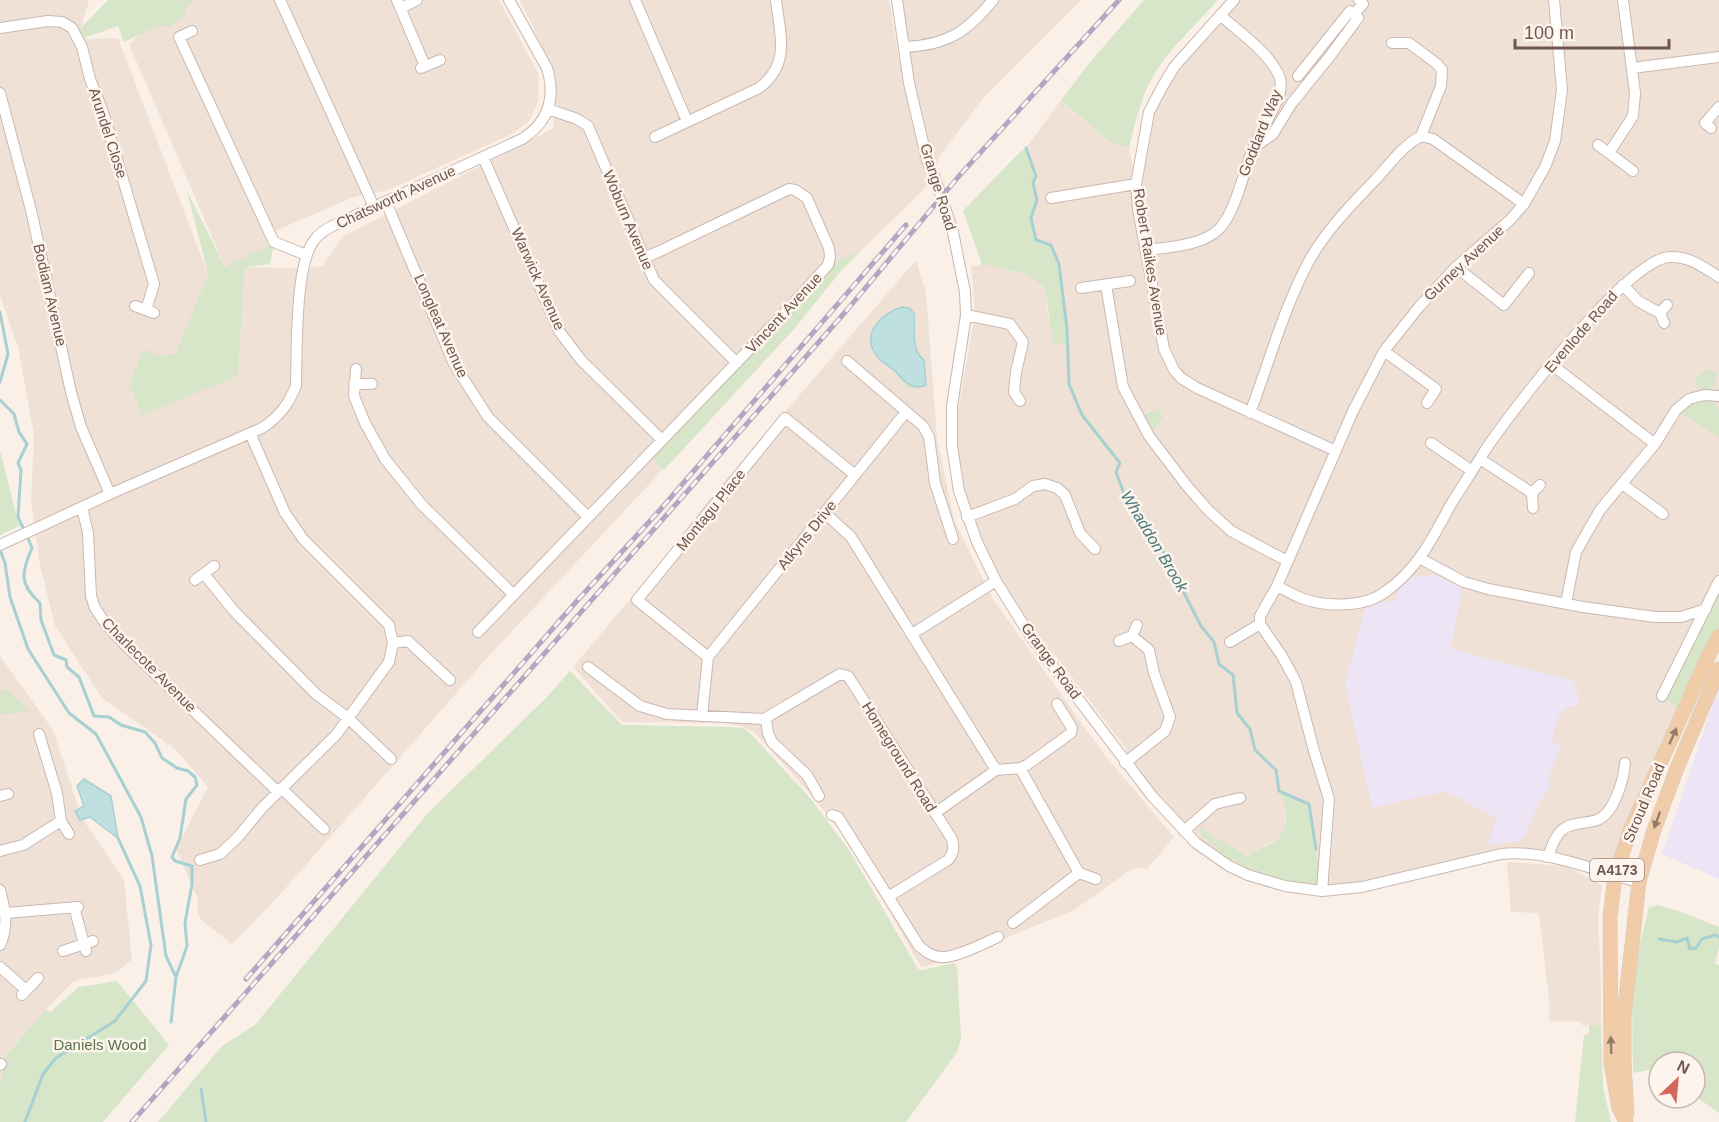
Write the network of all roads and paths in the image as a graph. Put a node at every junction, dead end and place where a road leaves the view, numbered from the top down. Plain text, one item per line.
1 (280, 0) edge
2 (417, 0) edge
3 (509, 0) edge
4 (635, 0) edge
5 (776, 0) edge
6 (897, 0) edge
7 (993, 0) edge
8 (1234, 0) edge
9 (1554, 0) edge
10 (1623, 0) edge
11 (1361, 2) edge
12 (399, 4) edge
13 (1354, 14) junction
14 (1220, 15) junction
15 (0, 27) edge
16 (192, 31) dead end
17 (1392, 43) dead end
18 (905, 47) junction
19 (1719, 57) edge
20 (440, 60) dead end
21 (1632, 68) junction
22 (1298, 76) dead end
23 (0, 93) edge
24 (1719, 107) edge
25 (548, 109) junction
26 (687, 121) junction
27 (1711, 128) dead end
28 (1421, 136) junction
29 (655, 137) dead end
30 (1598, 145) dead end
31 (1253, 147) junction
32 (1609, 153) junction
33 (483, 157) junction
34 (1633, 171) dead end
35 (1136, 184) junction
36 (1051, 198) dead end
37 (386, 202) junction
38 (1524, 204) junction
39 (374, 207) junction
40 (1146, 250) junction
41 (306, 255) junction
42 (643, 258) junction
43 (1456, 267) junction
44 (1529, 273) dead end
45 (1719, 277) edge
46 (1130, 281) dead end
47 (1106, 285) junction
48 (1623, 285) junction
49 (1082, 288) dead end
50 (135, 306) dead end
51 (1664, 314) dead end
52 (966, 315) junction
53 (1384, 351) junction
54 (847, 361) dead end
55 (737, 363) junction
56 (1552, 365) junction
57 (356, 369) dead end
58 (354, 384) junction
59 (372, 384) dead end
60 (1014, 396) dead end
61 (1719, 396) edge
62 (1427, 403) dead end
63 (906, 412) junction
64 (1250, 413) junction
65 (250, 434) junction
66 (662, 440) junction
67 (1434, 443) dead end
68 (1655, 444) junction
69 (1335, 451) junction
70 (1476, 466) junction
71 (855, 476) junction
72 (1622, 484) junction
73 (110, 494) junction
74 (82, 507) junction
75 (1533, 508) dead end
76 (825, 513) junction
77 (1663, 514) dead end
78 (588, 517) junction
79 (967, 518) junction
80 (953, 539) dead end
81 (1, 544) edge
82 (1095, 549) dead end
83 (1421, 559) junction
84 (1287, 561) junction
85 (214, 566) dead end
86 (996, 581) junction
87 (1719, 581) edge
88 (1277, 586) junction
89 (514, 595) junction
90 (1566, 603) junction
91 (1706, 609) junction
92 (1260, 624) junction
93 (478, 632) dead end
94 (912, 634) junction
95 (1719, 636) edge
96 (1119, 640) dead end
97 (1230, 642) dead end
98 (393, 643) junction
99 (708, 657) junction
100 (588, 667) dead end
101 (1719, 669) edge
102 (450, 681) dead end
103 (1662, 696) dead end
104 (1057, 704) dead end
105 (702, 716) junction
106 (348, 718) junction
107 (766, 718) junction
108 (39, 734) dead end
109 (391, 759) dead end
110 (1125, 763) junction
111 (1625, 763) dead end
112 (1020, 768) junction
113 (996, 770) junction
114 (280, 790) junction
115 (819, 796) dead end
116 (1240, 798) dead end
117 (934, 813) junction
118 (832, 815) dead end
119 (61, 821) junction
120 (324, 829) dead end
121 (1184, 831) junction
122 (69, 834) dead end
123 (0, 851) edge
124 (1548, 857) junction
125 (200, 860) dead end
126 (1079, 873) junction
127 (1615, 876) junction
128 (1096, 879) dead end
129 (1639, 882) junction
130 (0, 890) edge
131 (1322, 891) junction
132 (888, 897) junction
133 (6, 913) junction
134 (1012, 922) dead end
135 (998, 937) dead end
136 (0, 945) edge
137 (63, 951) dead end
138 (0, 967) edge
139 (38, 978) dead end
140 (1617, 1014) junction
141 (1626, 1122) edge

1 - 39 street
2 - 12 street
3 - 25 street
4 - 26 street
5 - 26 street
6 - 18 street, Grange Road
7 - 18 street
8 - 14 street, Robert Raikes Avenue
9 - 38 street, Gurney Avenue
10 - 21 street
11 - 13 street
12 - 20 street
13 - 22 street
13 - 31 street
14 - 31 street, Goddard Way
14 - 35 street, Robert Raikes Avenue
15 - 50 street, Arundel Close
16 - 41 street
17 - 28 street
18 - 52 street, Grange Road
19 - 21 street
21 - 32 street
23 - 73 street, Bodiam Avenue
24 - 27 street
25 - 33 street, Chatsworth Avenue
25 - 42 street, Woburn Avenue
26 - 29 street
28 - 38 street
28 - 64 street
30 - 32 street
31 - 40 street, Goddard Way
32 - 34 street
33 - 37 street, Chatsworth Avenue
33 - 66 street, Warwick Avenue
35 - 36 street
35 - 40 street, Robert Raikes Avenue
37 - 39 street, Chatsworth Avenue
37 - 78 street, Longleat Avenue
38 - 43 street, Gurney Avenue
39 - 41 street, Chatsworth Avenue
40 - 64 street, Robert Raikes Avenue
41 - 65 street, Chatsworth Avenue
42 - 55 street, Woburn Avenue
42 - 55 street, Vincent Avenue
43 - 44 street
43 - 53 street, Gurney Avenue
45 - 48 street, Evenlode Road
46 - 47 street
47 - 49 street
47 - 84 street
48 - 51 street
48 - 56 street, Evenlode Road
52 - 60 street
52 - 79 street, Grange Road
53 - 62 street
53 - 69 street, Gurney Avenue
54 - 63 street
55 - 66 street, Vincent Avenue
56 - 68 street
56 - 70 street, Evenlode Road
57 - 58 street
58 - 59 street
58 - 89 street
61 - 68 street
63 - 71 street, Atkyns Drive
63 - 80 street
64 - 69 street, Robert Raikes Avenue
65 - 73 street, Chatsworth Avenue
65 - 98 street
66 - 78 street, Vincent Avenue
67 - 70 street
68 - 72 street
69 - 84 street, Gurney Avenue
70 - 75 street
70 - 83 street, Evenlode Road
71 - 76 street, Atkyns Drive
71 - 99 street, Montagu Place
72 - 77 street
72 - 90 street
73 - 74 street, Chatsworth Avenue
74 - 81 street, Chatsworth Avenue
74 - 114 street, Charlecote Avenue
76 - 94 street
76 - 99 street, Atkyns Drive
78 - 89 street, Vincent Avenue
79 - 82 street
79 - 86 street, Grange Road
83 - 88 street, Evenlode Road
83 - 90 street
84 - 88 street, Gurney Avenue
85 - 106 street
86 - 94 street
86 - 110 street, Grange Road
87 - 91 street
88 - 92 street, Gurney Avenue
89 - 93 street, Vincent Avenue
90 - 91 street
91 - 103 street
92 - 97 street
92 - 131 street
94 - 113 street
127 -> 95 main road, Stroud Road / A4173
96 - 110 street
98 - 102 street
98 - 106 street
99 - 105 street
100 - 105 street
101 -> 129 main road, Stroud Road / A4173
104 - 112 street
105 - 107 street
106 - 109 street
106 - 114 street
107 - 115 street
107 - 117 street, Homeground Road
108 - 119 street
110 - 121 street, Grange Road
111 - 124 street
112 - 113 street
112 - 126 street
113 - 117 street
114 - 120 street, Charlecote Avenue
114 - 125 street
116 - 121 street
117 - 132 street, Homeground Road
118 - 132 street
119 - 122 street
119 - 123 street
121 - 131 street, Grange Road
124 - 127 street, Grange Road
124 - 131 street, Grange Road
126 - 128 street
126 - 134 street
127 - 129 street, Grange Road
127 - 140 main road, Stroud Road / A4173
129 - 140 main road, Stroud Road / A4173
130 - 133 street
132 - 135 street
133 - 136 street
133 - 137 street
138 - 139 street
140 - 141 main road, Stroud Road / A4173

